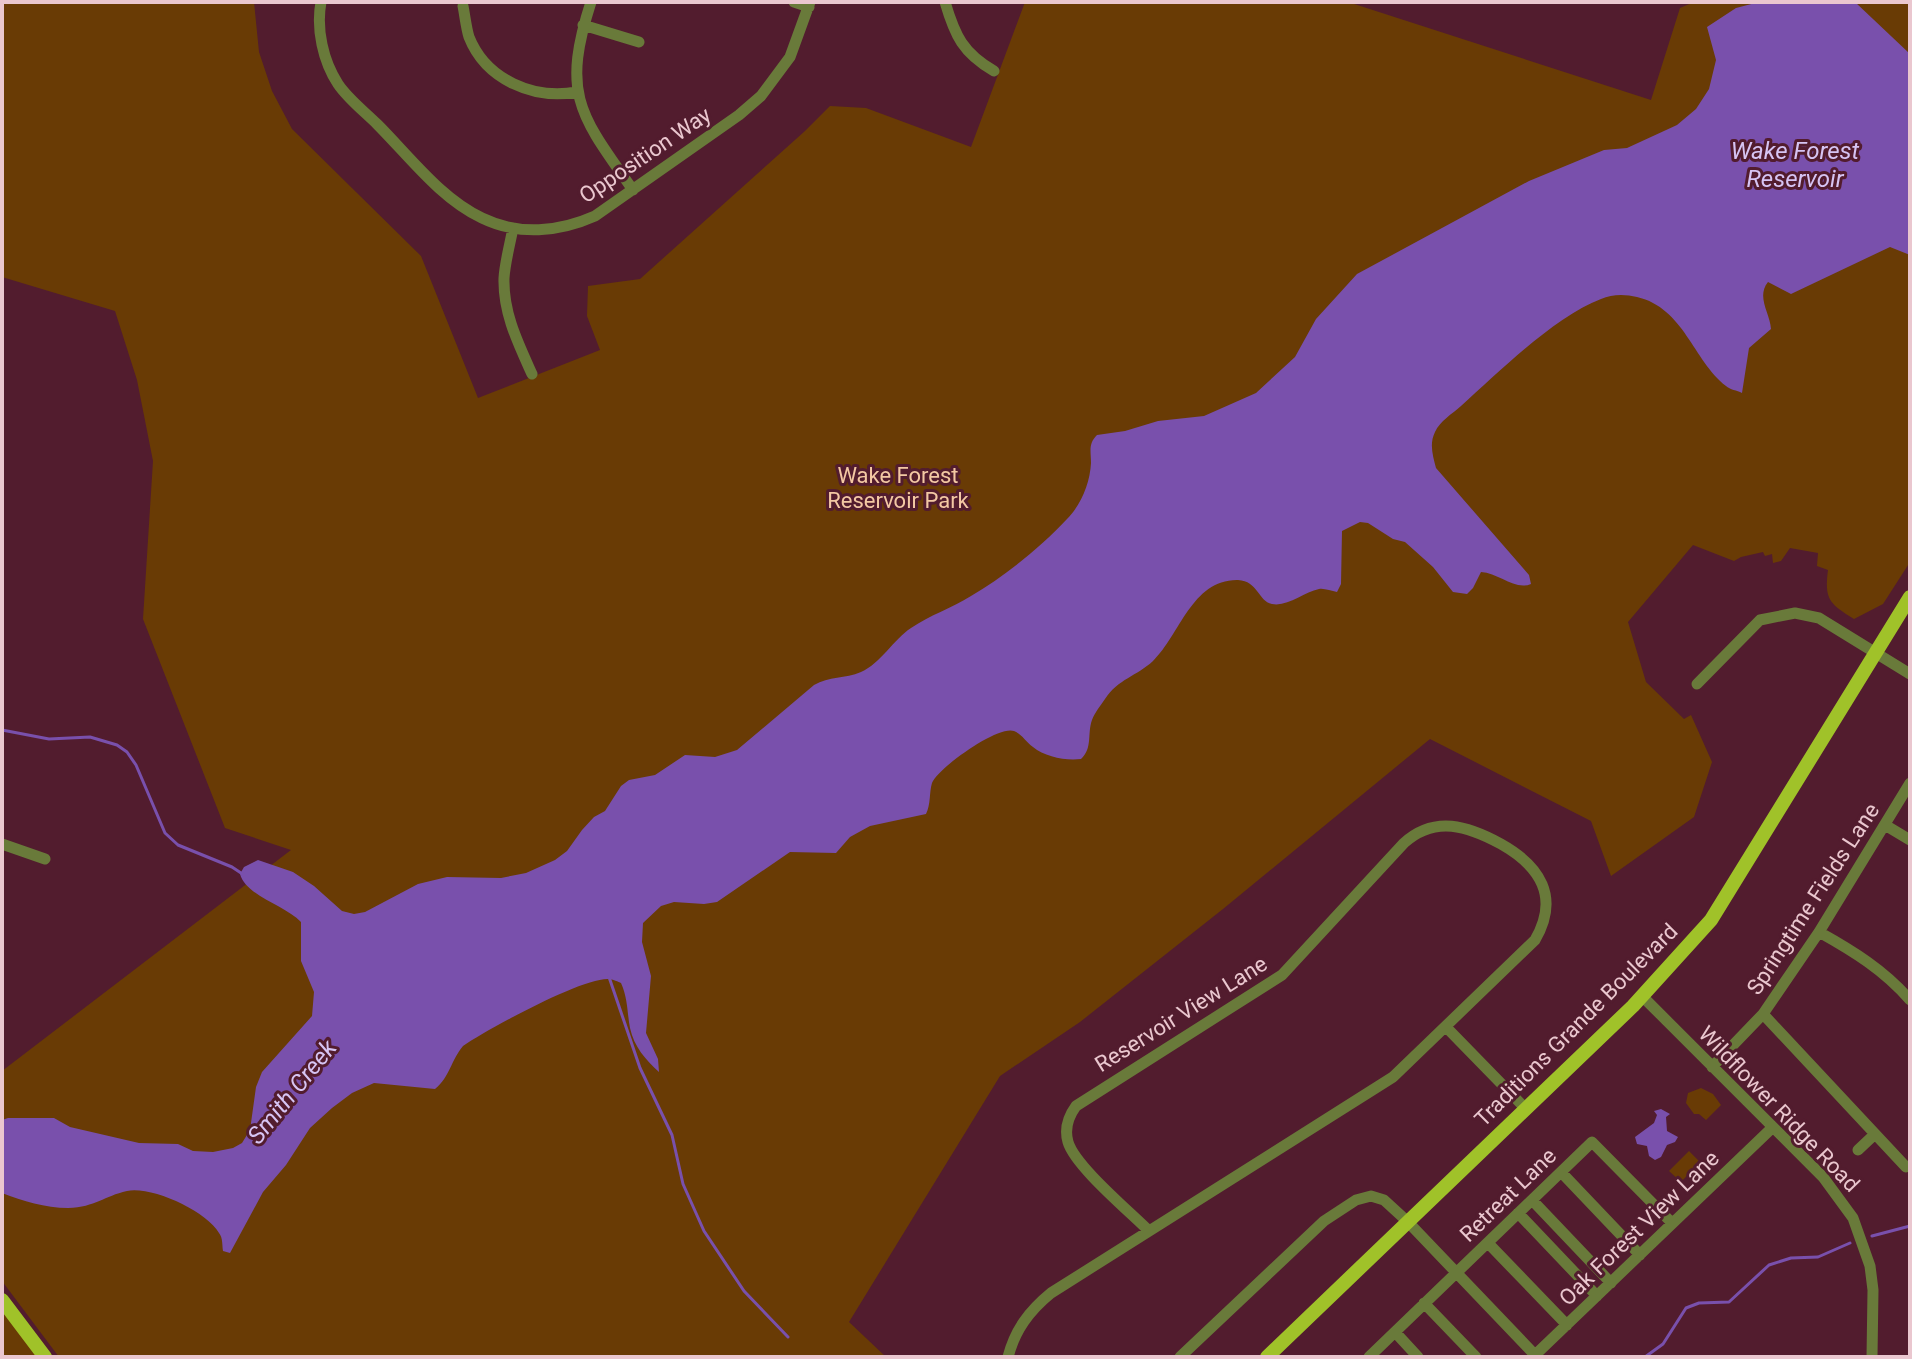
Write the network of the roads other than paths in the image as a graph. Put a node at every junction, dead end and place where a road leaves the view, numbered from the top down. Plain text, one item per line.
1 (321, 2) edge
2 (591, 2) edge
3 (794, 2) edge
4 (945, 2) edge
5 (810, 5) edge
6 (463, 6) dead end
7 (583, 25) junction
8 (639, 42) dead end
9 (994, 71) dead end
10 (577, 92) junction
11 (633, 190) junction
12 (513, 228) junction
13 (532, 374) dead end
14 (1910, 597) edge
15 (1876, 653) junction
16 (1910, 674) edge
17 (1697, 684) dead end
18 (1910, 783) edge
19 (1885, 825) junction
20 (1910, 840) edge
21 (2, 844) edge
22 (45, 859) dead end
23 (1819, 932) junction
24 (1642, 996) junction
25 (1910, 1000) edge
26 (1763, 1014) junction
27 (1446, 1027) junction
28 (1712, 1067) junction
29 (1525, 1108) junction
30 (1773, 1127) junction
31 (1875, 1134) junction
32 (1858, 1150) dead end
33 (1906, 1167) dead end
34 (1561, 1172) junction
35 (1532, 1200) junction
36 (1518, 1213) junction
37 (1408, 1222) junction
38 (1672, 1223) junction
39 (1149, 1231) junction
40 (1488, 1243) junction
41 (1640, 1255) junction
42 (1457, 1272) junction
43 (1611, 1283) junction
44 (1597, 1296) junction
45 (2, 1300) edge
46 (1424, 1303) junction
47 (1567, 1325) junction
48 (1395, 1332) junction
49 (1534, 1356) edge
50 (45, 1357) edge
51 (1008, 1357) edge
52 (1180, 1357) edge
53 (1267, 1357) edge
54 (1369, 1357) edge
55 (1418, 1357) edge
56 (1476, 1357) edge
57 (1872, 1357) edge

1 - 12 street, Opposition Way
2 - 7 street
3 - 5 street
4 - 9 street
5 - 11 street, Opposition Way
6 - 10 street
7 - 8 street
7 - 10 street
10 - 11 street
11 - 12 street, Opposition Way
12 - 13 street
14 - 15 main road, Traditions Grande Boulevard
15 - 16 street
15 - 17 street
15 - 24 main road, Traditions Grande Boulevard
18 - 19 street, Springtime Fields Lane
19 - 20 street
19 - 23 street, Springtime Fields Lane
21 - 22 street
23 - 25 street
23 - 26 street, Springtime Fields Lane
24 - 28 street, Wildflower Ridge Road
24 - 29 main road, Traditions Grande Boulevard
26 - 28 street, Springtime Fields Lane
26 - 31 street
27 - 29 street
27 - 39 street, Reservoir View Lane
27 - 39 street, Reservoir View Lane
28 - 30 street, Wildflower Ridge Road
29 - 37 main road, Traditions Grande Boulevard
30 - 38 street, Oak Forest View Lane
30 - 57 street, Wildflower Ridge Road
31 - 32 street
31 - 33 street
34 - 35 street, Retreat Lane
34 - 38 street, Retreat Lane
34 - 41 street
35 - 36 street, Retreat Lane
35 - 43 street
36 - 40 street, Retreat Lane
36 - 44 street
37 - 42 street
37 - 52 street
37 - 53 main road, Traditions Grande Boulevard
38 - 41 street, Oak Forest View Lane
39 - 51 street, Reservoir View Lane
40 - 42 street, Retreat Lane
40 - 47 street
41 - 43 street, Oak Forest View Lane
42 - 46 street, Retreat Lane
42 - 49 street
43 - 44 street, Oak Forest View Lane
44 - 47 street, Oak Forest View Lane
45 - 50 main road
46 - 48 street, Retreat Lane
46 - 56 street
47 - 49 street, Oak Forest View Lane
48 - 54 street, Retreat Lane
48 - 55 street

